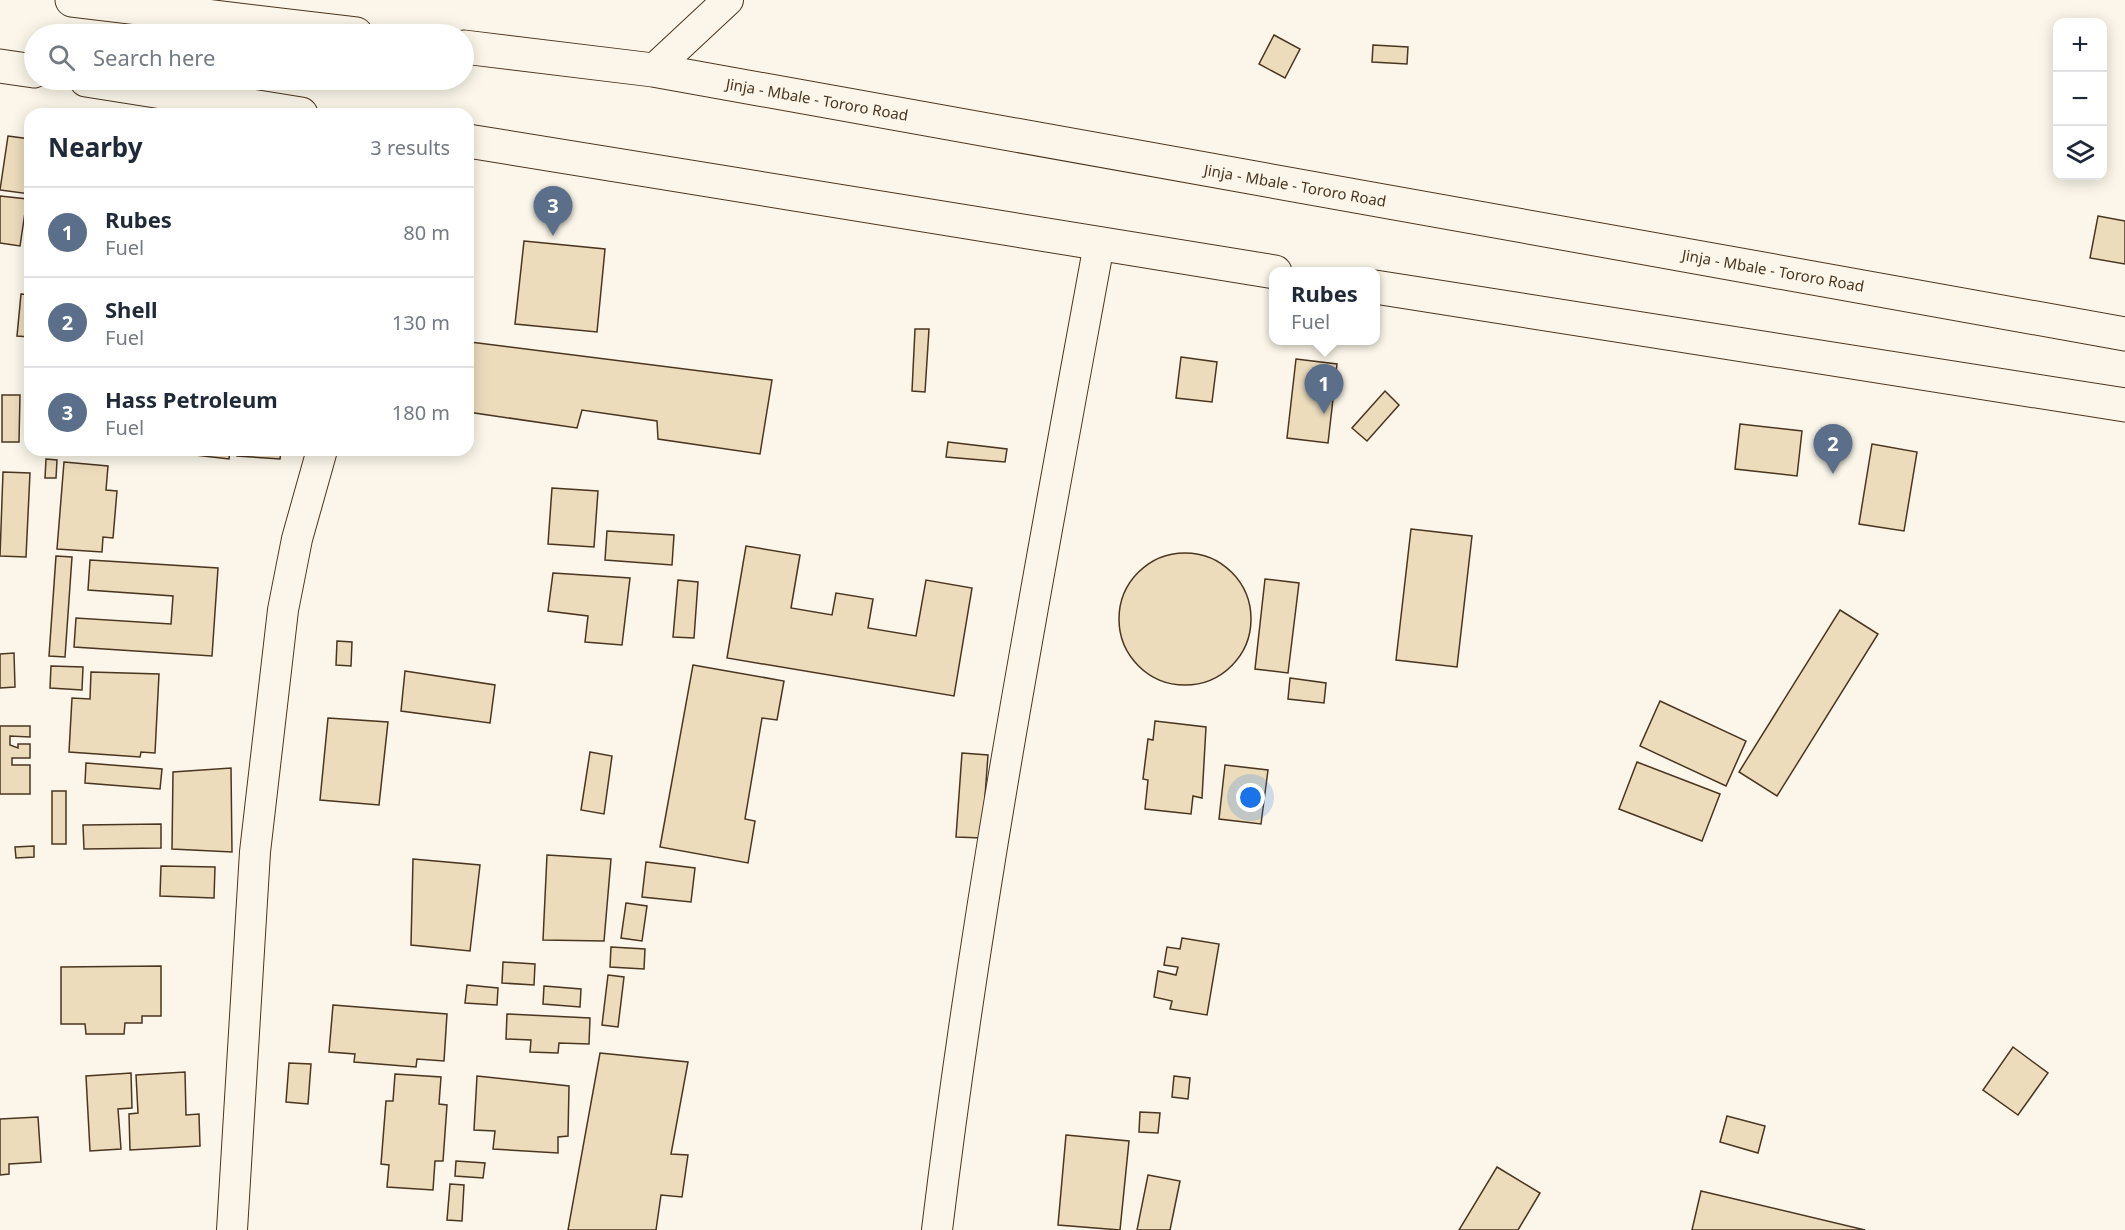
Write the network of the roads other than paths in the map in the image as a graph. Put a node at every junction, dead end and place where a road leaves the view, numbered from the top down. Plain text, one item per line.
1 (72, 0) edge
2 (728, 0) edge
3 (272, 24) edge
4 (474, 49) edge
5 (0, 66) edge
6 (24, 70) edge
7 (653, 70) junction
8 (149, 90) edge
9 (263, 108) edge
10 (474, 142) edge
11 (1098, 244) junction
12 (1269, 271) edge
13 (1380, 288) edge
14 (2125, 334) edge
15 (2125, 405) edge
16 (320, 456) edge
17 (232, 1230) edge
18 (937, 1230) edge

1 - 3 highway
2 - 7 street
4 - 7 highway, Jinja - Mbale - Tororo Road
5 - 6 highway
7 - 14 highway, Jinja - Mbale - Tororo Road
8 - 9 highway
10 - 11 highway
11 - 12 highway
11 - 18 street
13 - 15 highway
16 - 17 street

